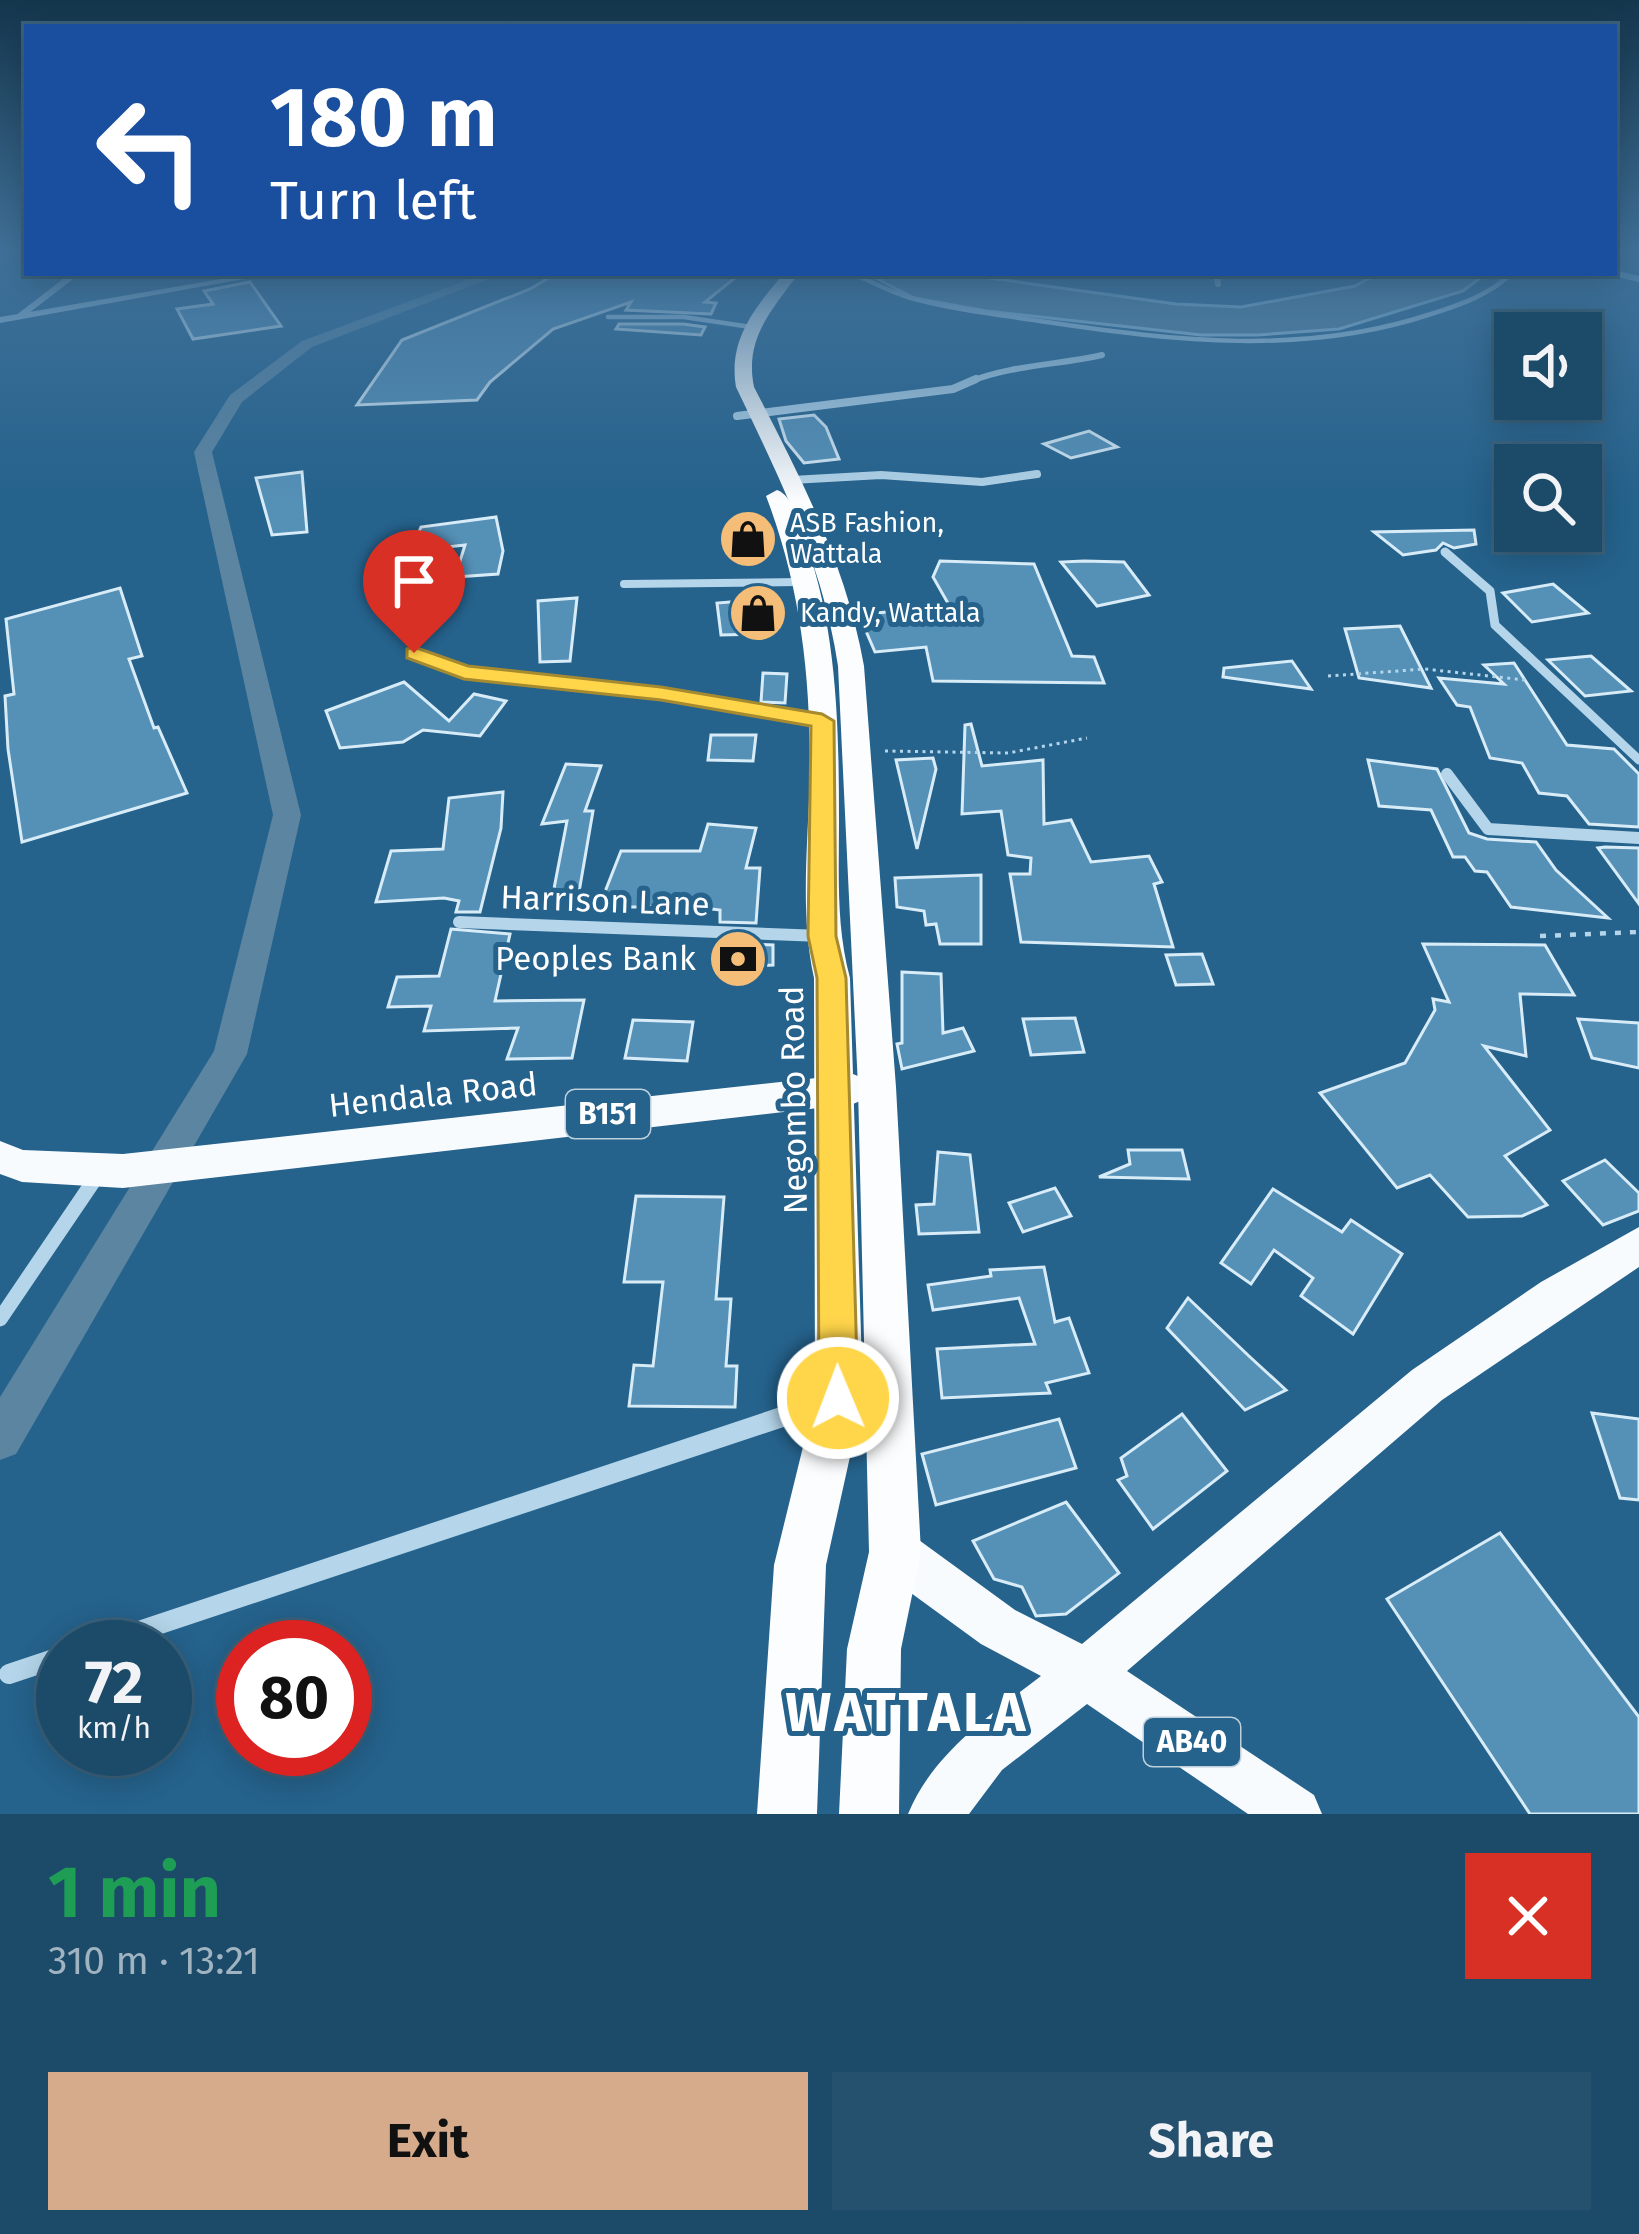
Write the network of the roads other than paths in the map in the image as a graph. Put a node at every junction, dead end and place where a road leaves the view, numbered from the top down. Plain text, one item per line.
1 (738, 334) edge
2 (1125, 334) edge
3 (1356, 334) edge
4 (1102, 355) dead end
5 (747, 414) junction
6 (1037, 474) dead end
7 (792, 480) junction
8 (1445, 552) dead end
9 (805, 582) junction
10 (397, 584) dead end
11 (624, 584) dead end
12 (822, 721) junction
13 (1639, 760) edge
14 (1447, 774) dead end
15 (1639, 838) edge
16 (459, 922) dead end
17 (822, 936) junction
18 (877, 1087) junction
19 (834, 1090) junction
20 (0, 1156) edge
21 (112, 1171) junction
22 (1639, 1245) edge
23 (0, 1318) edge
24 (838, 1398) junction
25 (895, 1552) junction
26 (173, 1620) edge
27 (36, 1665) edge
28 (1086, 1673) junction
29 (10, 1674) dead end
30 (787, 1814) edge
31 (869, 1814) edge
32 (935, 1814) edge
33 (1295, 1814) edge

1 - 5 highway, Negombo Road
2 - 3 lane
4 - 5 street
5 - 7 highway, Negombo Road
5 - 9 highway, Negombo Road
6 - 7 street
7 - 18 highway, Negombo Road
8 - 13 street
9 - 11 lane
9 - 12 highway, Negombo Road
10 - 12 lane
12 - 17 highway, Negombo Road
14 - 15 street
16 - 17 street, Harrison Lane
17 - 19 highway, Negombo Road
18 - 19 main road, Hendala Road / B151
18 - 25 highway, Negombo Road
19 - 21 main road, Hendala Road / B151
19 - 24 highway, Negombo Road
20 - 21 main road, Hendala Road / B151
21 - 23 street
22 - 28 main road
24 - 26 street
24 - 30 highway, Negombo Road
25 - 28 main road
25 - 31 highway, Negombo Road
27 - 29 street
28 - 32 main road
28 - 33 main road, AB40

